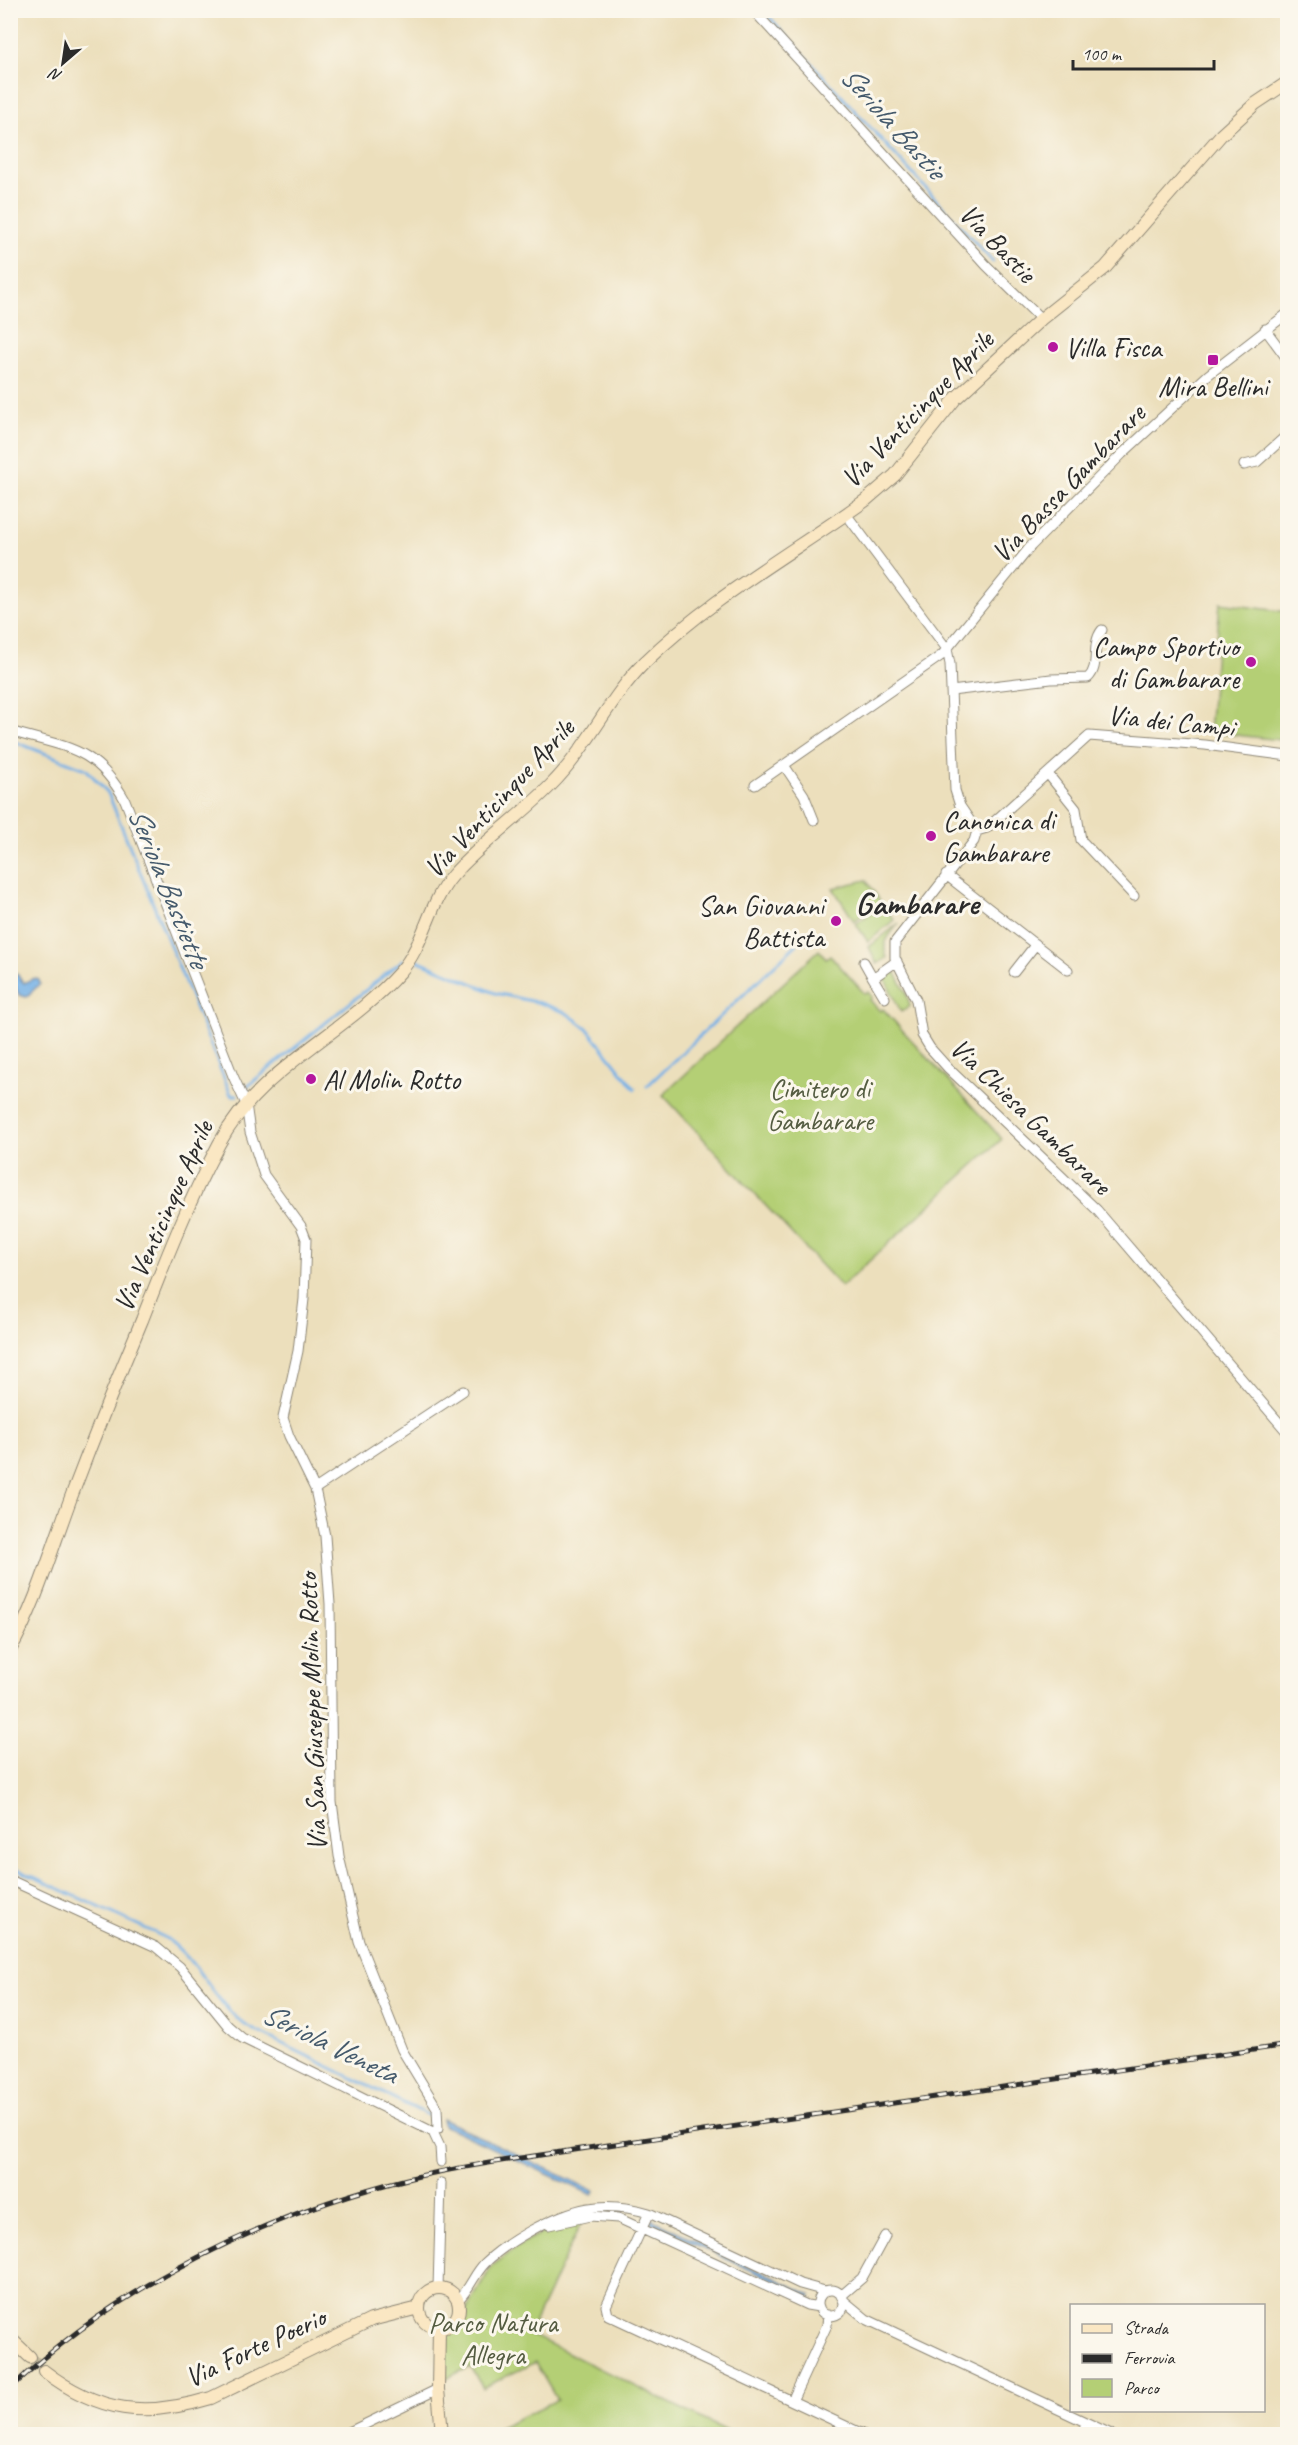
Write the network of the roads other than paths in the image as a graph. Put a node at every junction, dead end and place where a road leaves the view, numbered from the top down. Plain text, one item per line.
1 (753, 10) edge
2 (1287, 82) edge
3 (1287, 313) edge
4 (1041, 319) junction
5 (1265, 329) junction
6 (1287, 360) edge
7 (1287, 434) edge
8 (1244, 465) dead end
9 (846, 514) junction
10 (1102, 630) dead end
11 (946, 650) junction
12 (951, 691) junction
13 (10, 731) edge
14 (1287, 756) edge
15 (784, 765) junction
16 (1048, 774) junction
17 (755, 785) dead end
18 (814, 820) dead end
19 (978, 831) junction
20 (946, 875) junction
21 (1134, 896) dead end
22 (1036, 944) junction
23 (897, 961) junction
24 (864, 962) dead end
25 (1068, 970) dead end
26 (1014, 972) dead end
27 (873, 978) junction
28 (885, 998) dead end
29 (246, 1104) junction
30 (464, 1391) dead end
31 (1287, 1433) edge
32 (315, 1489) junction
33 (10, 1650) edge
34 (10, 1880) edge
35 (436, 2130) junction
36 (441, 2162) dead end
37 (441, 2183) dead end
38 (649, 2213) junction
39 (642, 2228) junction
40 (533, 2230) junction
41 (885, 2236) dead end
42 (438, 2288) junction
43 (825, 2291) junction
44 (842, 2298) junction
45 (458, 2300) junction
46 (819, 2307) junction
47 (419, 2308) junction
48 (833, 2315) junction
49 (866, 2319) junction
50 (439, 2328) junction
51 (10, 2338) edge
52 (30, 2357) tunnel mouth
53 (45, 2370) tunnel mouth
54 (438, 2389) junction
55 (792, 2401) junction
56 (1087, 2423) junction
57 (345, 2434) edge
58 (442, 2434) edge
59 (863, 2434) edge
60 (1081, 2434) edge
61 (1111, 2434) edge

1 - 4 street, Via Bastie
2 - 4 street, Via Venticinque Aprile
3 - 5 street, Via Bassa Gambarare
4 - 9 street, Via Venticinque Aprile
5 - 6 street
5 - 11 street, Via Bassa Gambarare
7 - 8 street
9 - 11 street
9 - 29 street, Via Venticinque Aprile
10 - 12 street
11 - 12 street
11 - 15 street, Via Bassa Gambarare
12 - 19 street
13 - 29 street, Via San Giuseppe Molin Rotto
14 - 16 street, Via dei Campi
15 - 17 street, Via Bassa Gambarare
15 - 18 street
16 - 19 street, Via dei Campi
16 - 21 street
19 - 20 street
20 - 22 street
20 - 23 street
22 - 25 street
22 - 26 street
23 - 27 street
23 - 31 street, Via Chiesa Gambarare
24 - 27 street
27 - 28 street
29 - 32 street, Via San Giuseppe Molin Rotto
29 - 33 street, Via Venticinque Aprile
30 - 32 street
32 - 35 street, Via San Giuseppe Molin Rotto
34 - 35 street
35 - 36 street, Via San Giuseppe Molin Rotto
37 - 42 street
38 - 39 street
38 - 40 street
38 - 43 street
39 - 40 street
39 - 46 street
39 - 55 street
40 - 45 street
41 - 44 street
42 - 45 street
42 - 47 street
43 - 44 street
43 - 46 street
44 - 48 street
44 - 49 street
45 - 50 street
46 - 48 street
47 - 50 street
47 - 53 street, Via Forte Poerio
48 - 49 street
48 - 55 street
49 - 56 street
50 - 54 street
51 - 52 street
54 - 57 street
54 - 58 street
55 - 59 street
56 - 60 street
56 - 61 street

